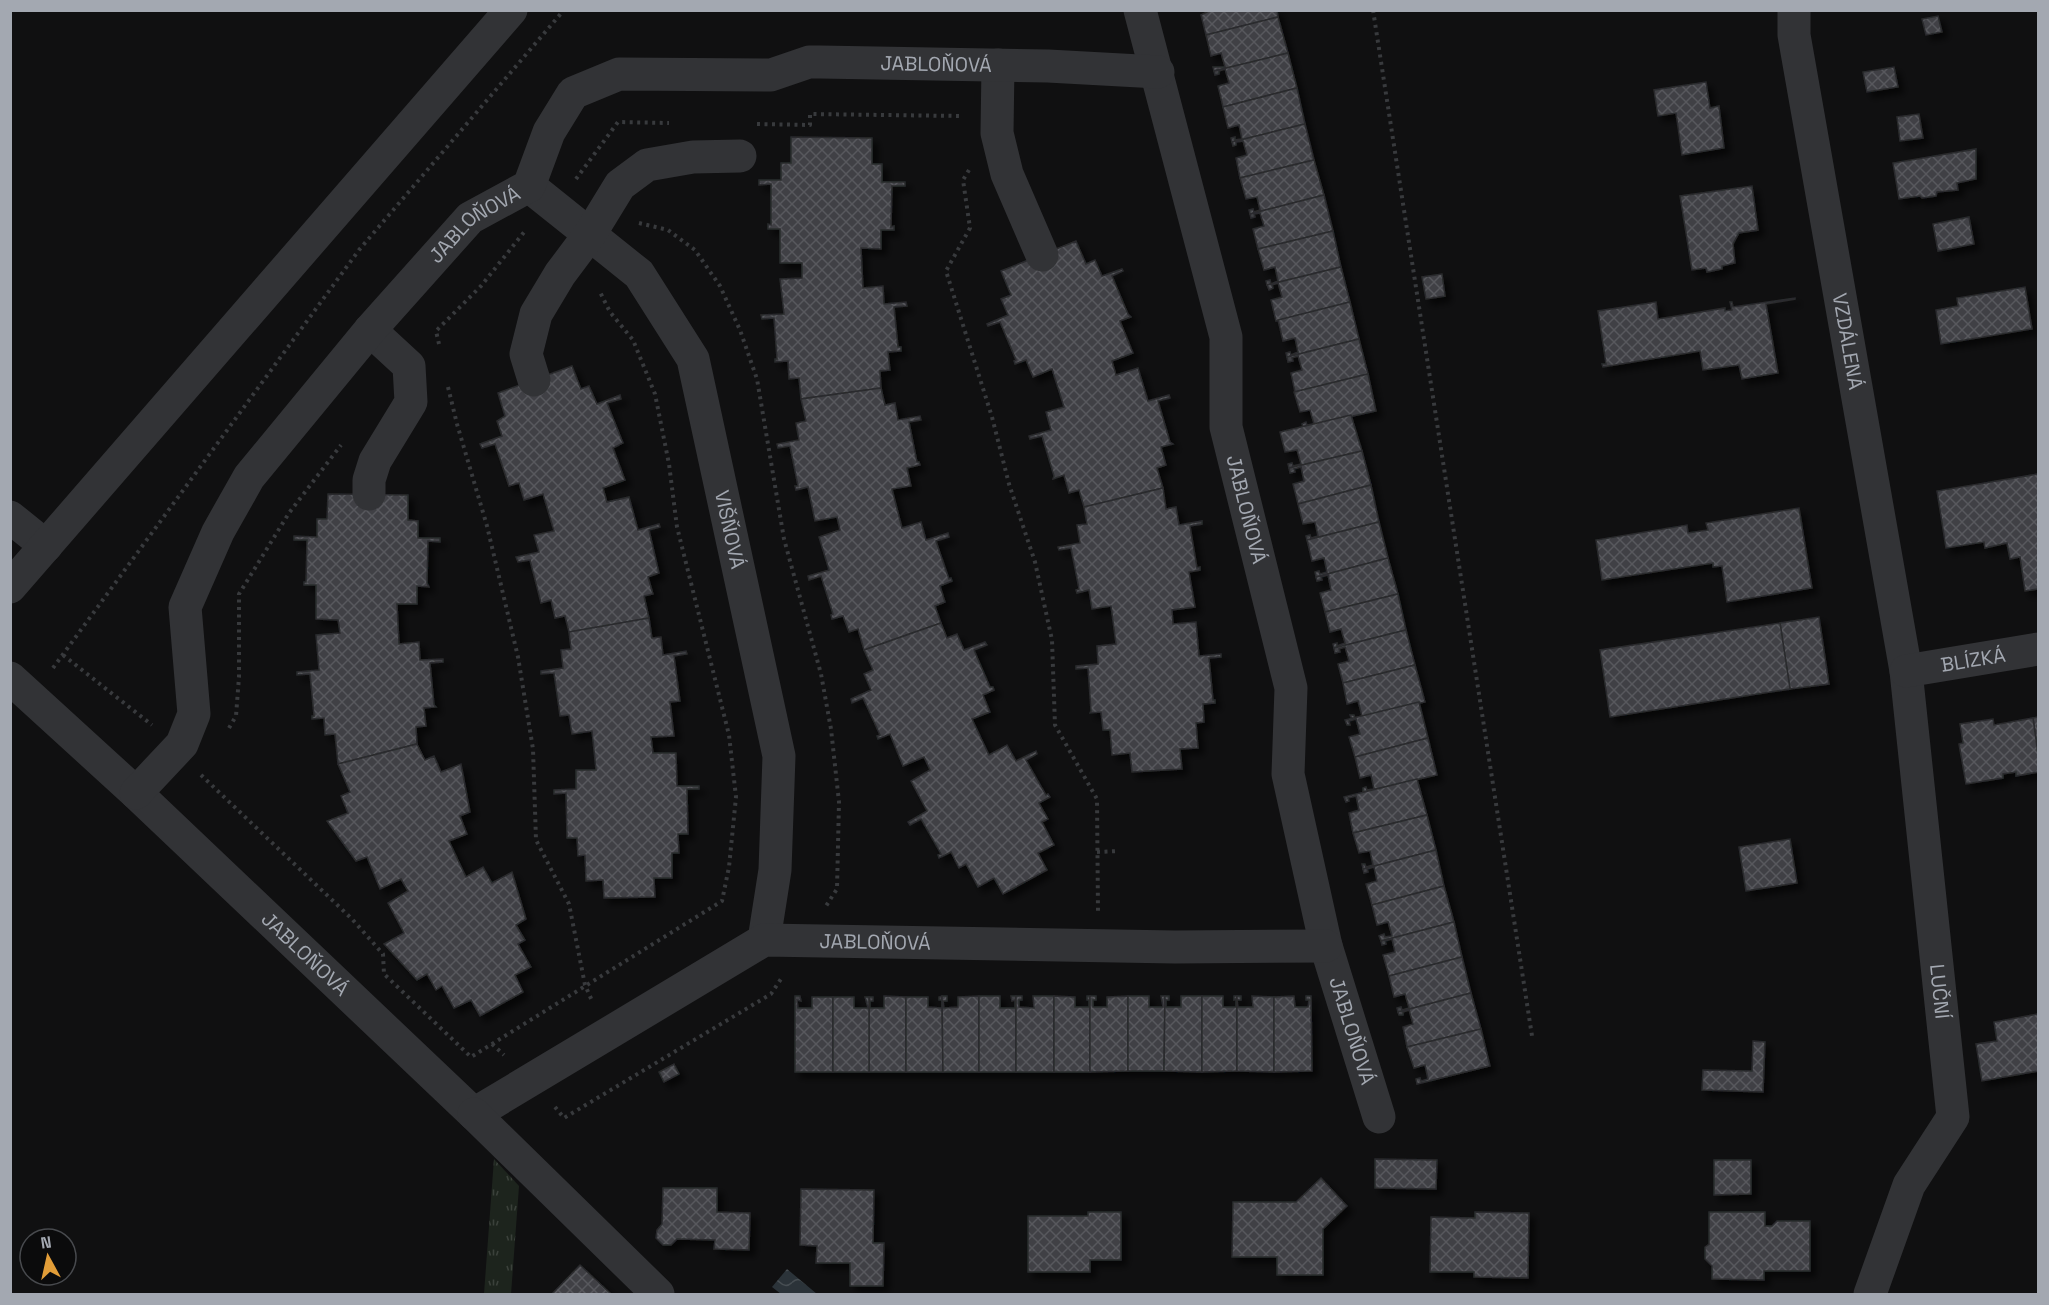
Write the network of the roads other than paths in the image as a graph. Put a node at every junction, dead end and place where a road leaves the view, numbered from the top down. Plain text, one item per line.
1 (511, 10) edge
2 (1140, 10) edge
3 (1794, 10) edge
4 (998, 65) junction
5 (1158, 72) junction
6 (740, 156) dead end
7 (529, 186) junction
8 (583, 243) junction
9 (1042, 255) dead end
10 (380, 339) junction
11 (534, 380) dead end
12 (369, 494) dead end
13 (10, 517) edge
14 (46, 546) junction
15 (10, 587) edge
16 (2038, 649) edge
17 (1906, 670) junction
18 (21, 687) edge
19 (136, 793) junction
20 (764, 939) junction
21 (1326, 946) junction
22 (474, 1114) junction
23 (1379, 1117) dead end
24 (658, 1294) edge
25 (1870, 1294) edge

1 - 14 street
2 - 5 street, JABLOŇOVÁ
3 - 17 street, VZDÁLENÁ
4 - 5 street, JABLOŇOVÁ
4 - 7 street, JABLOŇOVÁ
4 - 9 street
5 - 21 street, JABLOŇOVÁ
6 - 8 street
7 - 8 street, VIŠŇOVÁ
7 - 10 street, JABLOŇOVÁ
8 - 11 street
8 - 20 street, VIŠŇOVÁ
10 - 12 street
10 - 19 street, JABLOŇOVÁ
13 - 14 street
14 - 15 street
16 - 17 street, BLÍZKÁ
17 - 25 street, LUČNÍ
18 - 19 street, JABLOŇOVÁ
19 - 22 street, JABLOŇOVÁ
20 - 21 street, JABLOŇOVÁ
20 - 22 street
21 - 23 street, JABLOŇOVÁ
22 - 24 street, JABLOŇOVÁ

